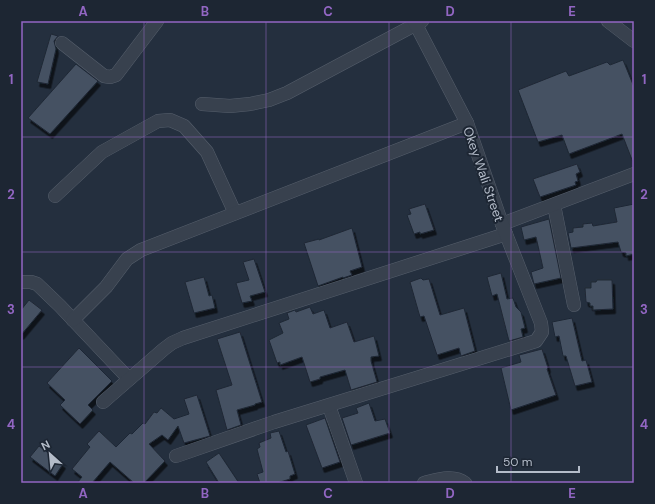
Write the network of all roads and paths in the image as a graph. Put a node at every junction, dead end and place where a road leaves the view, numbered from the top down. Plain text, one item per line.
1 (157, 21) edge
2 (608, 21) edge
3 (417, 22) edge
4 (634, 41) edge
5 (62, 43) dead end
6 (202, 104) dead end
7 (467, 123) junction
8 (634, 174) edge
9 (55, 196) dead end
10 (554, 205) junction
11 (235, 213) junction
12 (504, 229) junction
13 (21, 282) edge
14 (574, 305) dead end
15 (73, 320) junction
16 (129, 379) junction
17 (103, 402) dead end
18 (328, 406) junction
19 (176, 456) dead end
20 (356, 483) edge
21 (424, 483) edge
22 (465, 483) edge

1 - 5 street
2 - 4 street
3 - 6 street
3 - 7 street, Okey Wali Street
7 - 11 street
7 - 12 street, Okey Wali Street
8 - 10 street
9 - 11 street
10 - 12 street
10 - 14 street
11 - 15 street
12 - 16 street
12 - 18 street, Okey Wali Street
13 - 15 street
15 - 16 street
16 - 17 street
18 - 19 street
18 - 20 street
21 - 22 street

